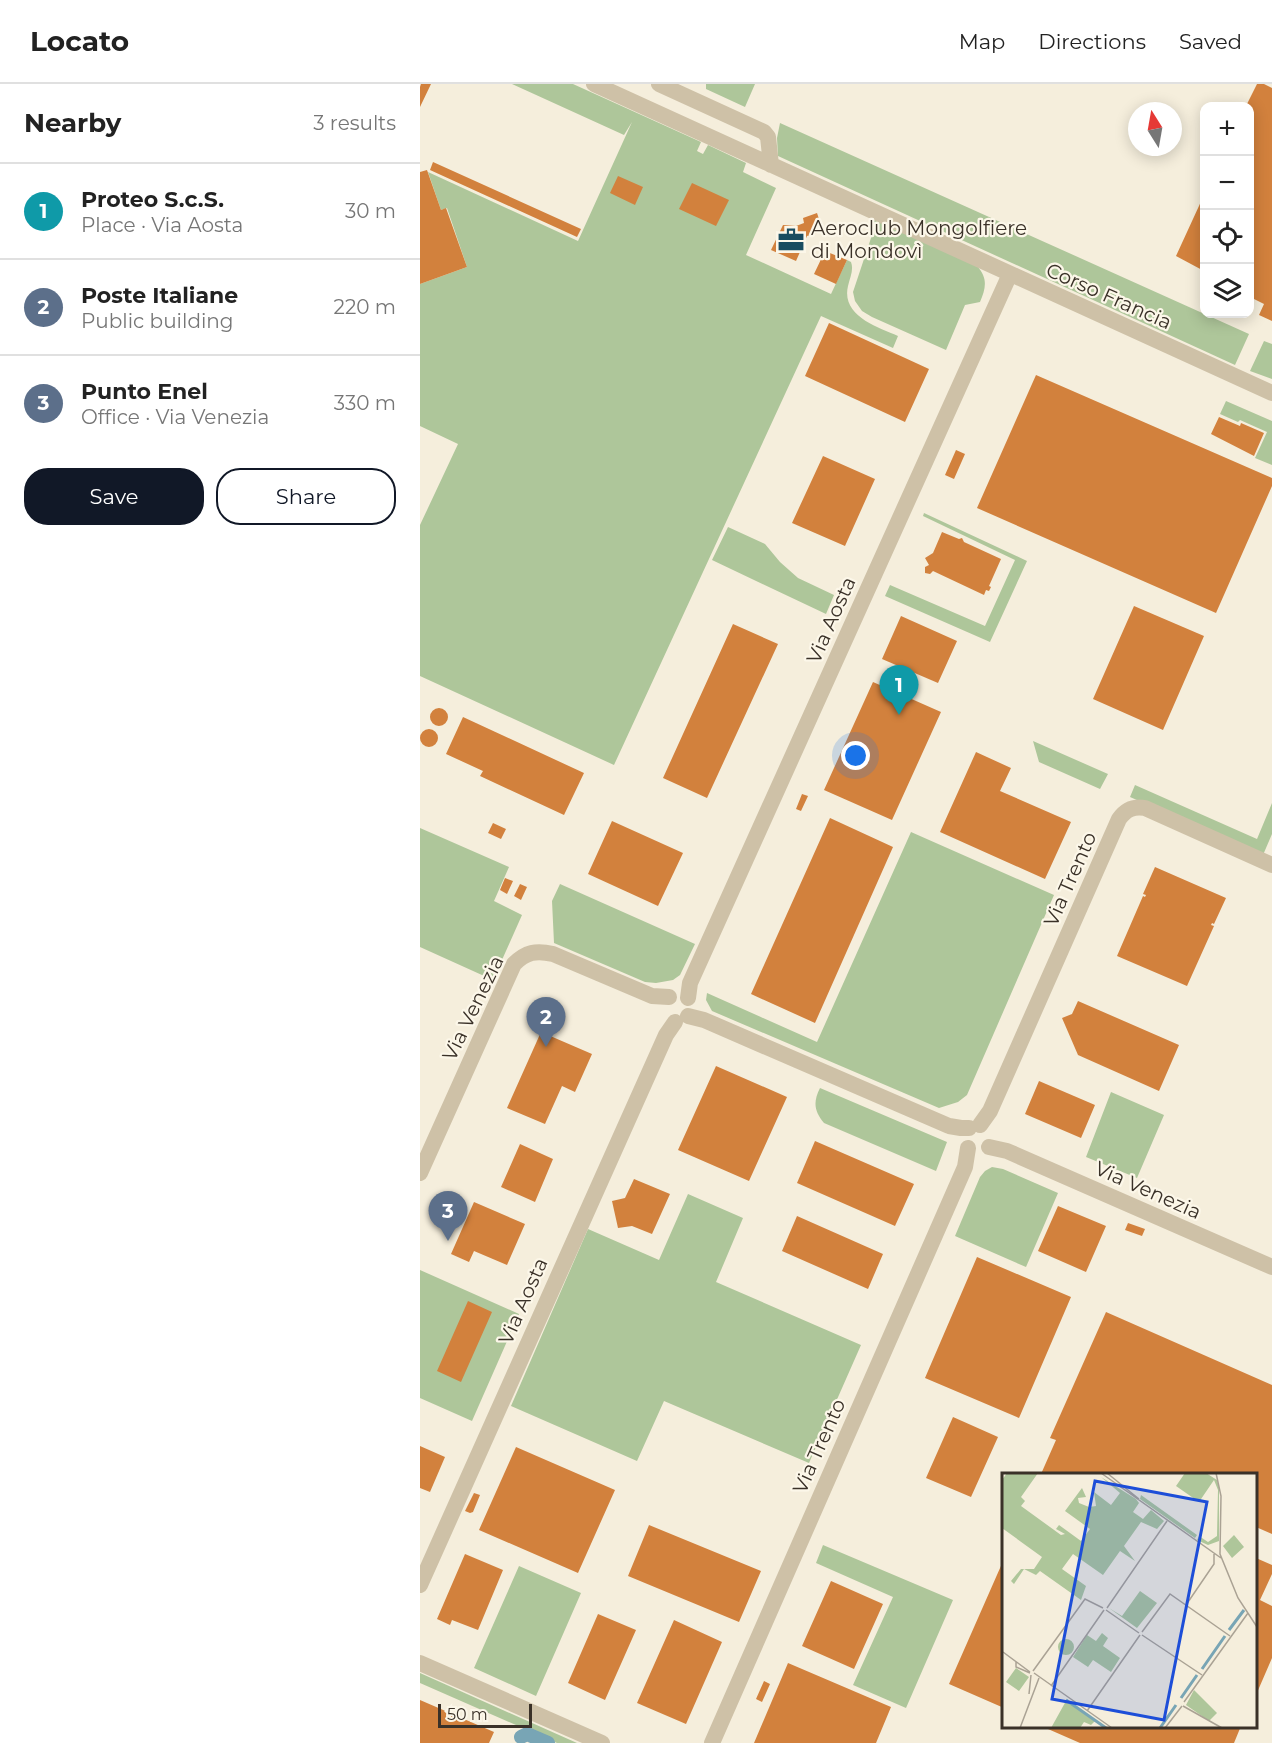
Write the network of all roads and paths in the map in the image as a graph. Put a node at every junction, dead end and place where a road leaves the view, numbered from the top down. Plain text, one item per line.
1 (594, 84) edge
2 (659, 84) edge
3 (771, 165) junction
4 (1010, 274) junction
5 (1270, 391) edge
6 (1271, 862) edge
7 (678, 1008) junction
8 (980, 1135) junction
9 (420, 1173) edge
10 (1272, 1267) edge
11 (420, 1585) edge
12 (420, 1663) edge
13 (602, 1743) edge
14 (712, 1743) edge

1 - 3 street, Corso Francia
2 - 3 street
3 - 4 street, Corso Francia
4 - 5 street, Corso Francia
4 - 7 street, Via Aosta
6 - 8 street, Via Trento
7 - 8 street, Via Venezia
7 - 9 street, Via Venezia
7 - 11 street, Via Aosta
8 - 10 street, Via Venezia
8 - 14 street, Via Trento
12 - 13 street

